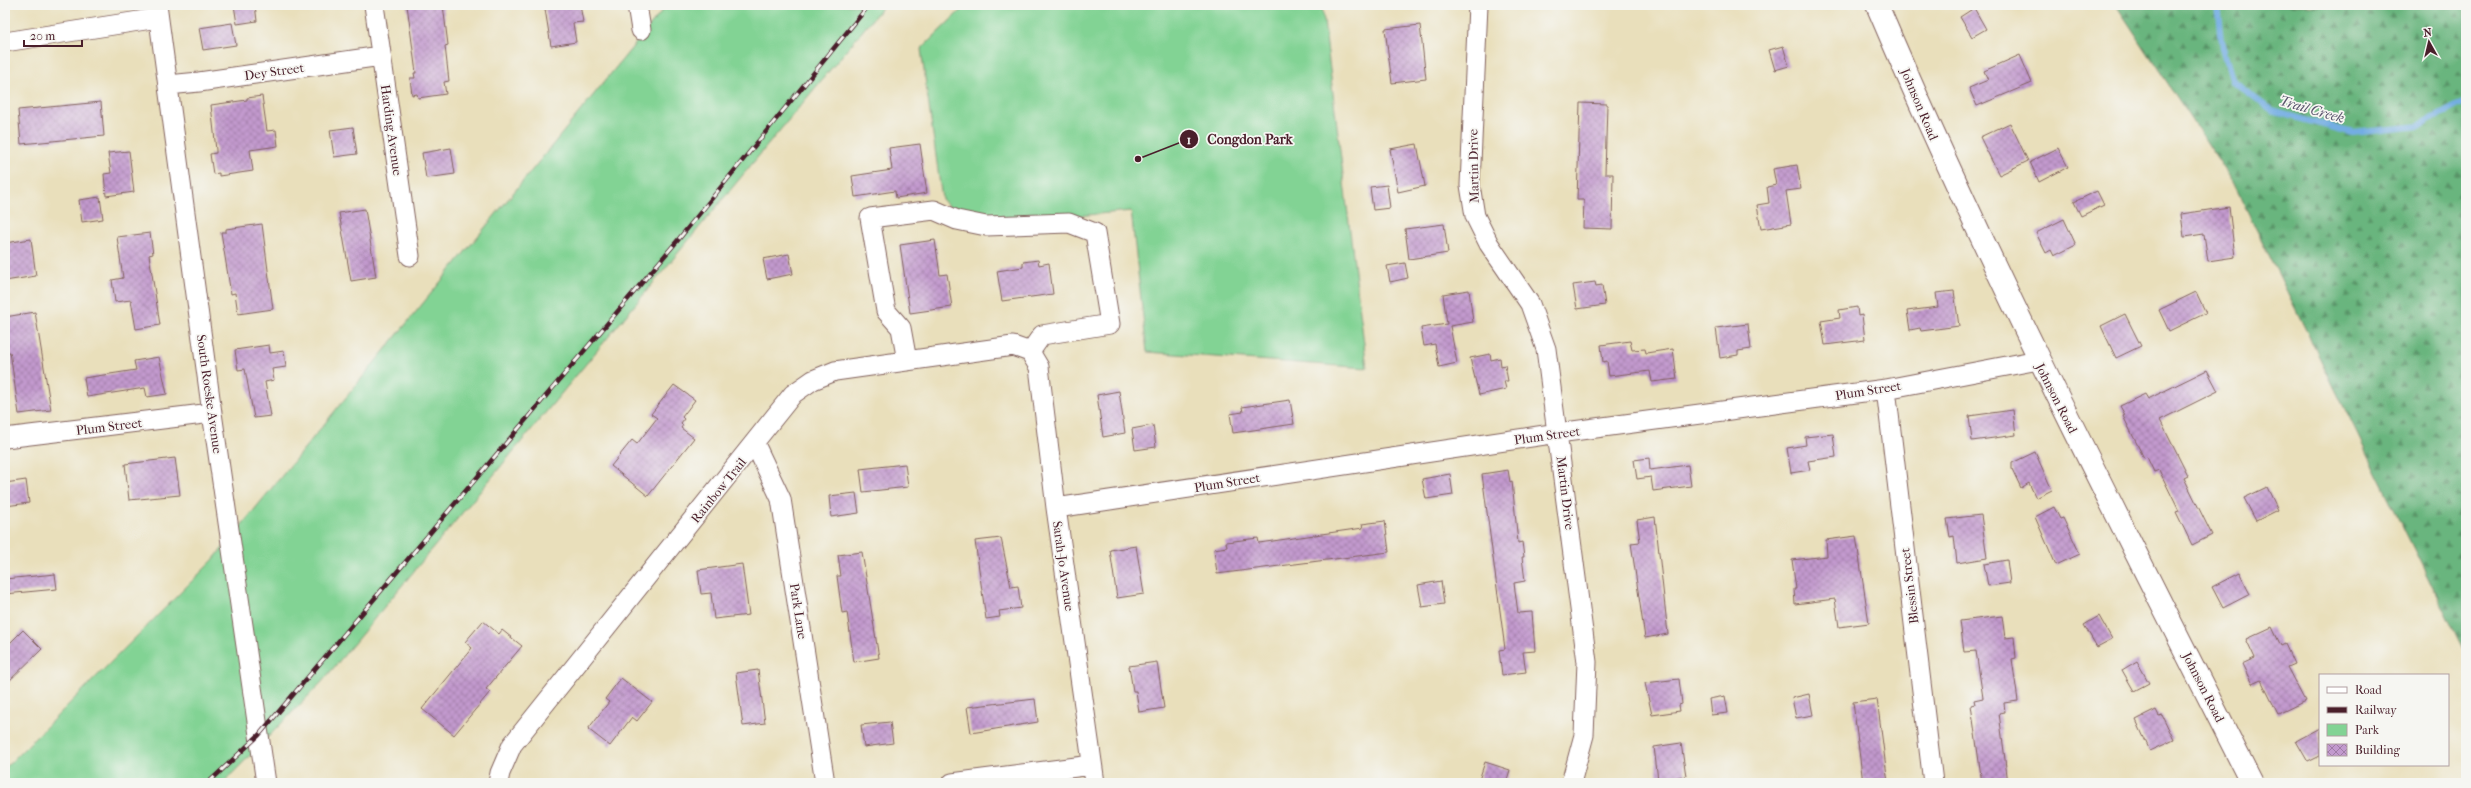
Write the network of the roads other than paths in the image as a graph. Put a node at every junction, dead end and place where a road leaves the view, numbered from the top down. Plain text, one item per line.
1 (374, 5) edge
2 (637, 5) edge
3 (1478, 5) edge
4 (1877, 5) edge
5 (158, 11) edge
6 (641, 30) dead end
7 (5, 42) edge
8 (381, 56) junction
9 (168, 85) junction
10 (410, 256) dead end
11 (1030, 352) junction
12 (2038, 360) junction
13 (907, 361) junction
14 (1886, 389) junction
15 (212, 413) junction
16 (1558, 433) junction
17 (5, 438) edge
18 (755, 444) junction
19 (1056, 508) junction
20 (1094, 774) edge
21 (266, 783) edge
22 (498, 783) edge
23 (825, 783) edge
24 (952, 783) edge
25 (1571, 783) edge
26 (1933, 783) edge
27 (2252, 783) edge

1 - 8 street, Harding Avenue
2 - 6 street
3 - 16 street, Martin Drive
4 - 12 main road, Johnson Road
5 - 7 street
5 - 9 street, South Roeske Avenue
8 - 9 street, Dey Street
8 - 10 street, Harding Avenue
9 - 15 street, South Roeske Avenue
11 - 13 street, Rainbow Trail
11 - 13 street
11 - 19 street, Sarah-Jo Avenue
12 - 14 street, Plum Street
12 - 27 main road, Johnson Road
13 - 18 street, Rainbow Trail
14 - 16 street, Plum Street
14 - 26 street, Blessin Street
15 - 17 street, Plum Street
15 - 21 street, South Roeske Avenue
16 - 19 street, Plum Street
16 - 25 street, Martin Drive
18 - 22 street, Rainbow Trail
18 - 23 street, Park Lane
19 - 20 street, Sarah-Jo Avenue
20 - 24 street

